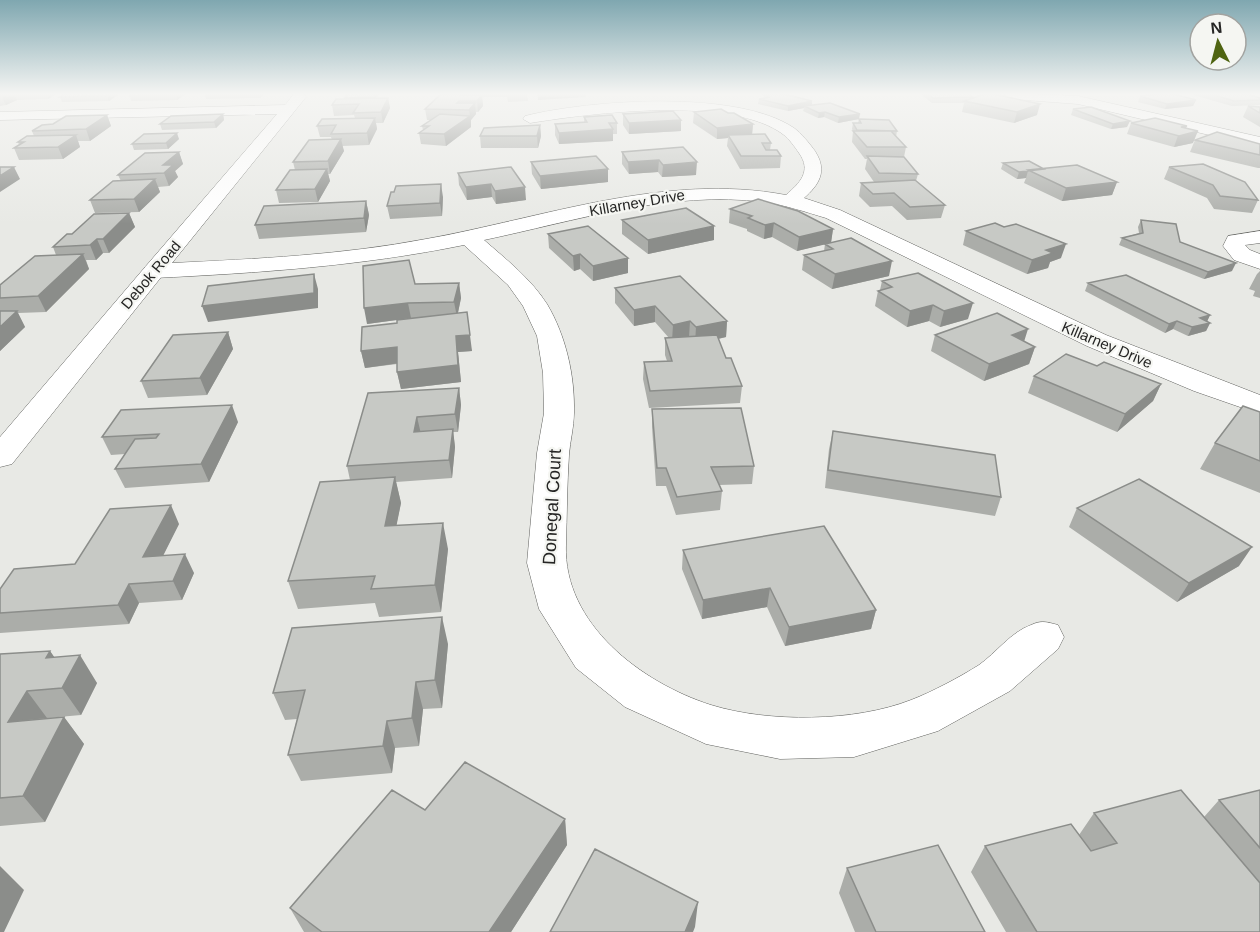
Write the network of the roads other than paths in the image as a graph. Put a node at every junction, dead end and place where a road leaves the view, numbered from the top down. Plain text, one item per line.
1 (268, 136) edge
2 (797, 136) edge
3 (1236, 136) edge
4 (1260, 142) edge
5 (790, 201) junction
6 (1260, 237) edge
7 (469, 238) junction
8 (1260, 262) edge
9 (154, 271) junction
10 (1260, 405) edge
11 (0, 457) edge
12 (1043, 637) dead end

1 - 9 street, Debok Road
2 - 5 street
3 - 4 street
5 - 7 street, Killarney Drive
5 - 10 street, Killarney Drive
6 - 8 street
7 - 9 street, Killarney Drive
7 - 12 street, Donegal Court
9 - 11 street, Debok Road

